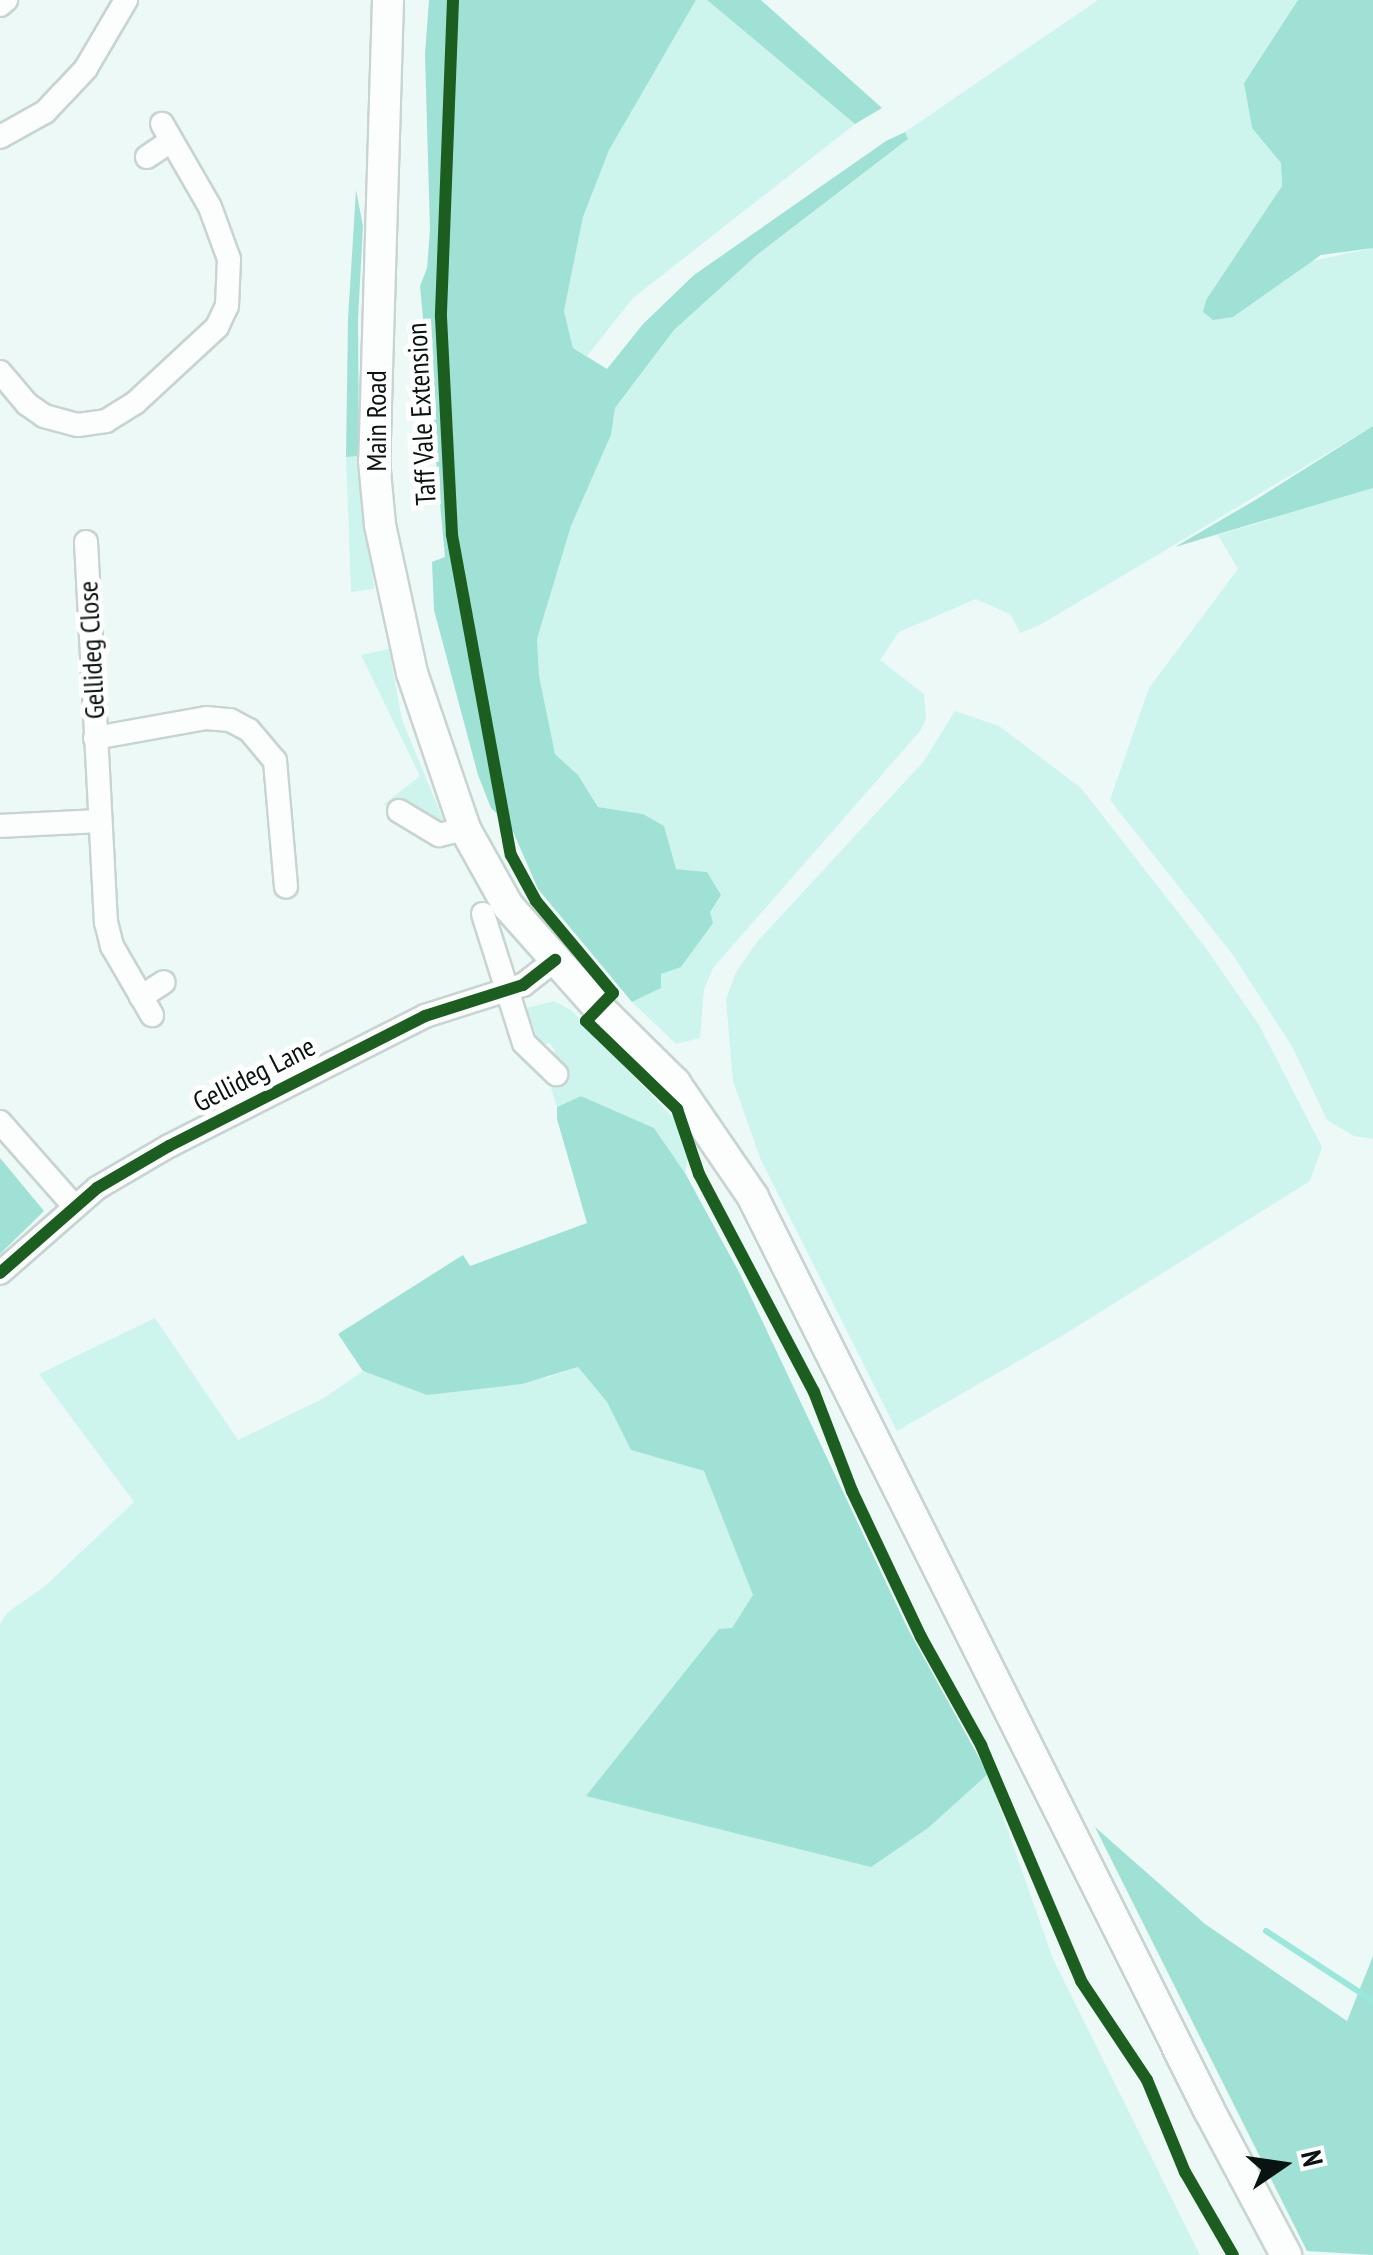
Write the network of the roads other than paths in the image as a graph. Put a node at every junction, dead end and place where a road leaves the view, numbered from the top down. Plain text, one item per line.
1 (6, 0) edge
2 (126, 0) edge
3 (388, 0) edge
4 (0, 6) edge
5 (0, 137) edge
6 (147, 156) dead end
7 (3, 381) edge
8 (80, 555) dead end
9 (95, 738) junction
10 (399, 811) dead end
11 (99, 820) junction
12 (0, 826) edge
13 (465, 829) junction
14 (309, 865) dead end
15 (483, 914) dead end
16 (555, 960) junction
17 (164, 982) dead end
18 (505, 991) junction
19 (549, 1062) dead end
20 (0, 1122) edge
21 (74, 1207) junction
22 (0, 1272) edge
23 (1278, 2247) edge

1 - 4 street
2 - 5 street
3 - 13 main road, Main Road
6 - 7 street
8 - 9 street, Gellideg Close
9 - 11 street, Gellideg Close
9 - 14 street, Gellideg Close
10 - 13 street
11 - 12 street
11 - 17 street, Gellideg Close
13 - 16 main road, Main Road
15 - 18 street
16 - 18 street, Gellideg Lane
16 - 23 main road, Main Road
18 - 19 street
18 - 21 street, Gellideg Lane
20 - 21 street
21 - 22 street, Gellideg Lane

